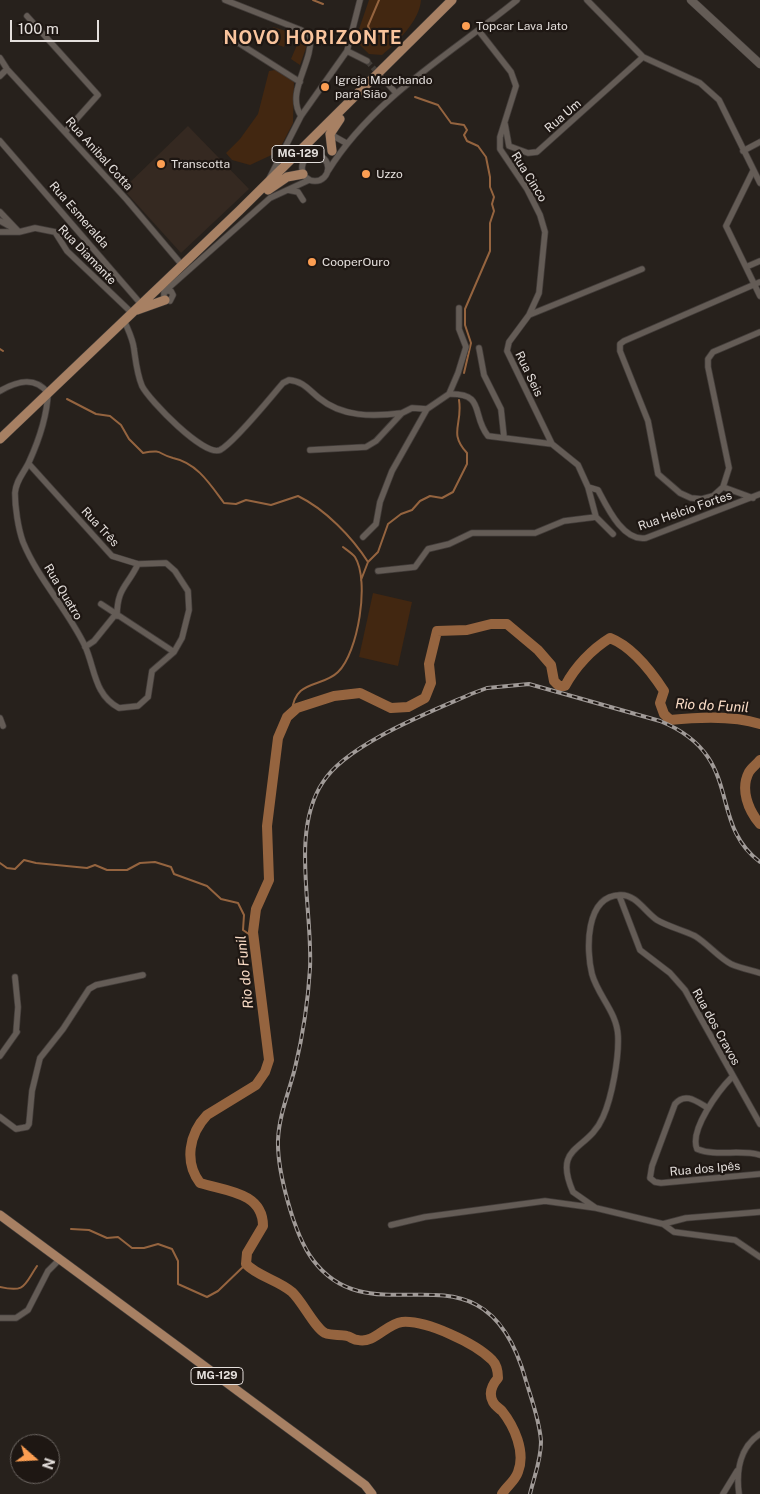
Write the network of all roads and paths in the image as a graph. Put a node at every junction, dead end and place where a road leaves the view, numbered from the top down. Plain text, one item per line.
1 (224, 0) edge
2 (360, 0) edge
3 (452, 0) edge
4 (517, 0) edge
5 (587, 0) edge
6 (691, 0) edge
7 (27, 16) dead end
8 (479, 31) junction
9 (226, 42) dead end
10 (347, 51) junction
11 (0, 58) edge
12 (643, 58) junction
13 (367, 61) tunnel mouth
14 (760, 64) edge
15 (7, 70) junction
16 (0, 76) edge
17 (300, 82) junction
18 (387, 83) tunnel mouth
19 (361, 93) junction
20 (396, 93) junction
21 (301, 116) junction
22 (504, 119) junction
23 (65, 132) junction
24 (330, 134) junction
25 (0, 141) edge
26 (760, 142) edge
27 (346, 143) junction
28 (332, 151) junction
29 (743, 151) junction
30 (299, 153) junction
31 (322, 157) junction
32 (328, 171) junction
33 (753, 171) junction
34 (303, 177) junction
35 (280, 181) junction
36 (760, 184) edge
37 (266, 185) junction
38 (288, 190) junction
39 (303, 200) dead end
40 (239, 211) junction
41 (0, 212) edge
42 (0, 221) edge
43 (0, 232) edge
44 (19, 232) junction
45 (760, 261) edge
46 (182, 264) junction
47 (746, 268) junction
48 (642, 269) dead end
49 (757, 283) edge
50 (168, 295) joint
51 (760, 296) edge
52 (141, 304) junction
53 (459, 308) dead end
54 (133, 312) junction
55 (529, 315) junction
56 (124, 320) junction
57 (760, 332) edge
58 (479, 348) dead end
59 (0, 391) edge
60 (48, 393) junction
61 (449, 394) junction
62 (427, 409) junction
63 (402, 413) junction
64 (504, 437) junction
65 (0, 439) edge
66 (552, 444) junction
67 (310, 450) dead end
68 (29, 464) junction
69 (588, 487) junction
70 (723, 487) junction
71 (760, 494) edge
72 (753, 498) junction
73 (596, 517) junction
74 (613, 534) dead end
75 (363, 537) dead end
76 (138, 564) junction
77 (378, 570) dead end
78 (101, 604) dead end
79 (116, 615) junction
80 (85, 647) junction
81 (174, 652) junction
82 (0, 718) edge
83 (3, 726) dead end
84 (619, 895) junction
85 (760, 972) edge
86 (143, 975) dead end
87 (15, 976) dead end
88 (0, 1056) edge
89 (732, 1077) junction
90 (708, 1108) junction
91 (0, 1117) edge
92 (760, 1124) edge
93 (760, 1156) edge
94 (760, 1174) edge
95 (596, 1208) junction
96 (760, 1212) edge
97 (0, 1215) edge
98 (663, 1224) junction
99 (391, 1226) dead end
100 (760, 1256) edge
101 (59, 1260) junction
102 (0, 1318) edge
103 (760, 1434) edge
104 (738, 1469) junction
105 (372, 1494) edge
106 (723, 1494) edge
107 (739, 1494) edge

1 - 17 street
2 - 10 street
3 - 19 main road, MG-129
4 - 8 street
5 - 12 street
6 - 14 street
7 - 23 street
8 - 20 street
8 - 22 street, Rua Cinco
9 - 17 street
10 - 13 street
10 - 21 street
11 - 15 street, Rua Anibal Cotta
12 - 22 street, Rua Um
12 - 29 street
15 - 16 street
15 - 23 street, Rua Anibal Cotta
17 - 21 street
18 - 20 street
19 - 24 main road
19 - 30 main road, MG-129
20 - 27 street
21 - 37 street
22 - 55 street, Rua Cinco
23 - 46 street, Rua Anibal Cotta
24 - 27 street
24 - 28 main road
25 - 52 street, Rua Esmeralda
26 - 29 street
27 - 28 street
27 - 32 street
28 - 31 street
29 - 33 street
30 - 35 main road
30 - 37 main road, MG-129
31 - 32 street
31 - 34 street
32 - 34 street
33 - 36 street
33 - 47 street
34 - 35 main road
34 - 38 street
34 - 38 street
35 - 40 main road
37 - 40 main road, MG-129
38 - 39 street
38 - 50 street
40 - 46 main road, MG-129
41 - 44 street
42 - 44 street
43 - 44 street, Rua Diamante
44 - 54 street, Rua Diamante
45 - 47 street
46 - 52 main road, MG-129
47 - 49 street
48 - 55 street
49 - 51 street
49 - 70 street
50 - 54 main road
52 - 54 main road, MG-129
53 - 61 street
54 - 56 main road, MG-129
55 - 66 street, Rua Seis
56 - 60 main road, MG-129
56 - 63 street
57 - 70 street
58 - 64 street
59 - 60 street
60 - 65 main road, MG-129
60 - 68 street, Rua Quatro
61 - 62 street
61 - 64 street
62 - 63 street
62 - 75 street
63 - 67 street
64 - 66 street
66 - 69 street, Rua Helcio Fortes
68 - 76 street, Rua Três
68 - 80 street, Rua Quatro
69 - 72 street, Rua Helcio Fortes
69 - 73 street
70 - 72 street
71 - 72 street, Rua Helcio Fortes
73 - 74 street
73 - 77 street
76 - 79 street
76 - 81 street, Rua Três
78 - 79 street
79 - 80 street
79 - 81 street
80 - 81 street, Rua Quatro
82 - 83 street
84 - 85 street
84 - 89 street, Rua dos Cravos
84 - 95 street
86 - 91 street
87 - 88 street
89 - 90 street
89 - 92 street, Rua dos Cravos
90 - 93 street
90 - 94 street, Rua dos Ipês
95 - 98 street
95 - 99 street
96 - 98 street
97 - 101 main road, MG-129
98 - 100 street
101 - 102 street
101 - 105 main road, MG-129
103 - 104 street
104 - 106 street
104 - 107 street

